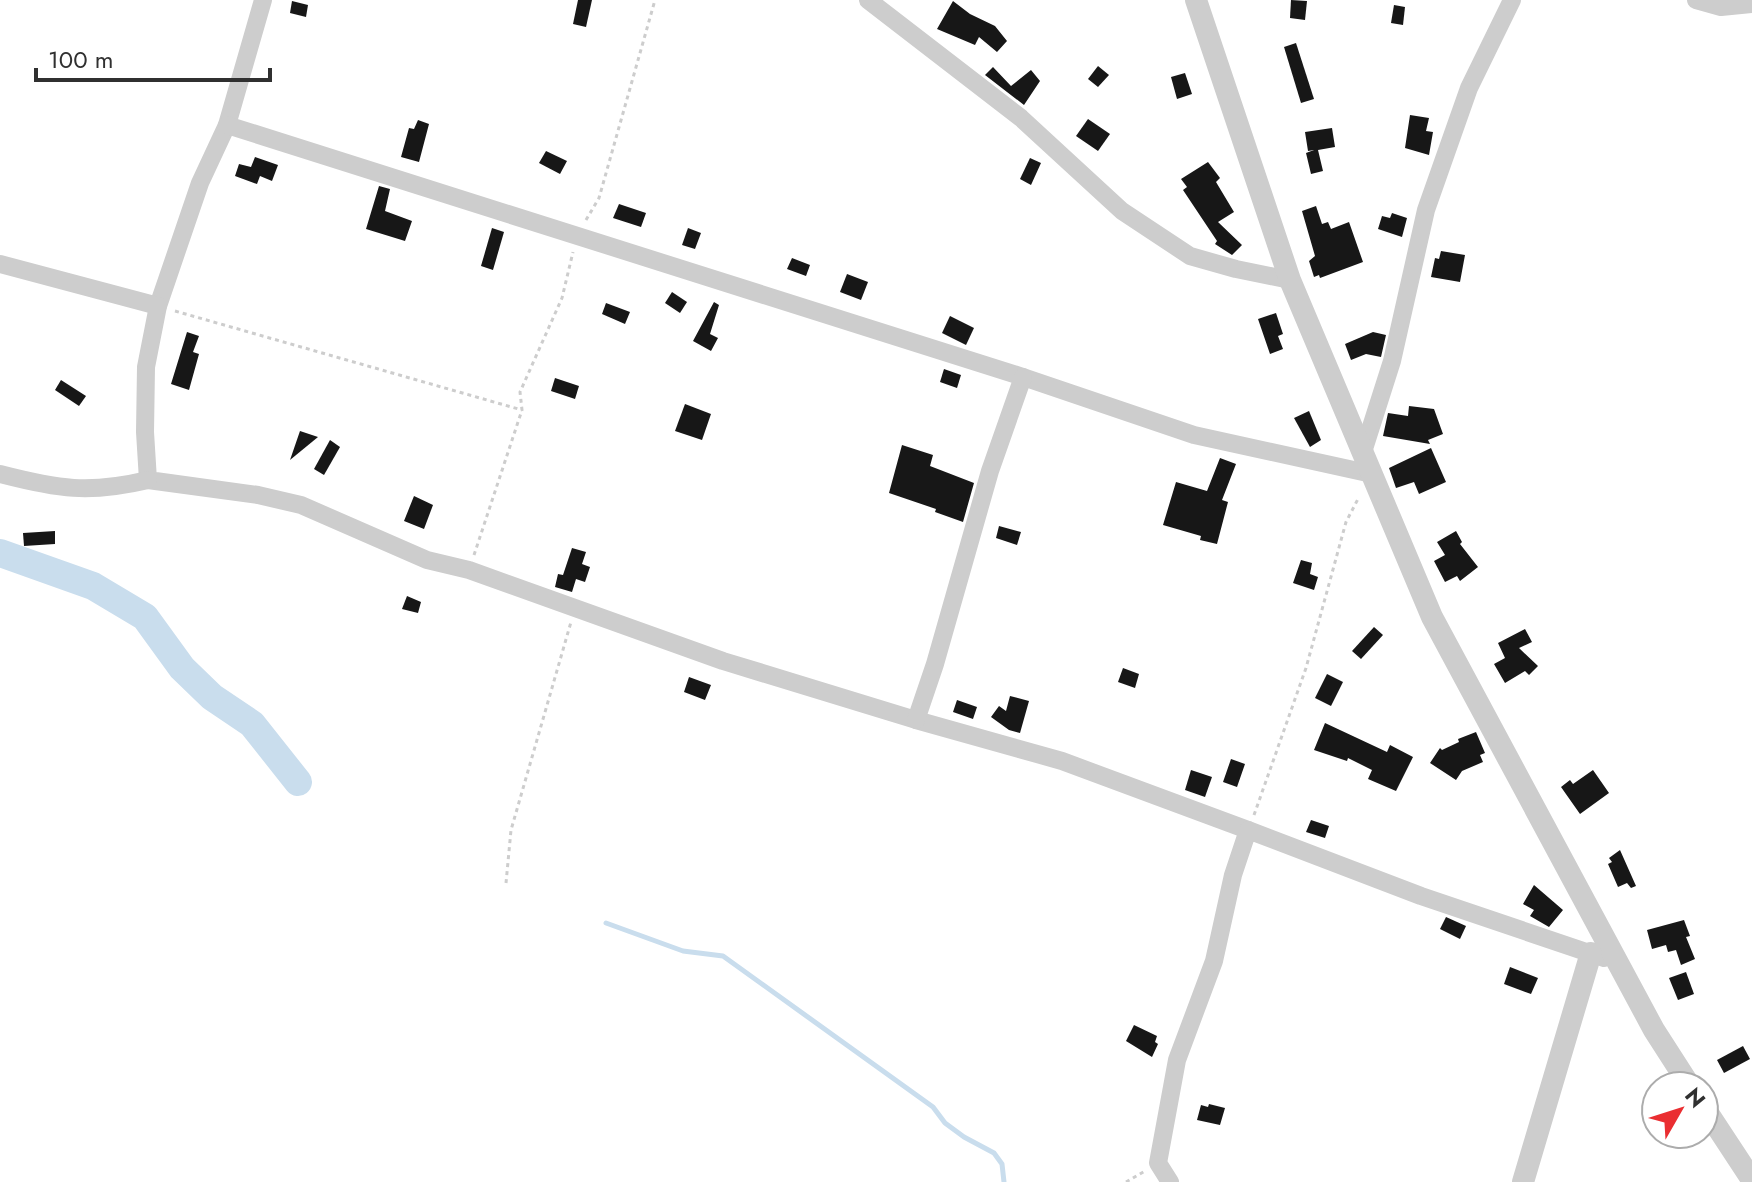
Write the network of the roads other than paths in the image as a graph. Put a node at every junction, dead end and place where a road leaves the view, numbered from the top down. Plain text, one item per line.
1 (263, 0) edge
2 (868, 0) edge
3 (1196, 0) edge
4 (1512, 0) edge
5 (1696, 0) edge
6 (1752, 4) edge
7 (227, 125) junction
8 (0, 264) edge
9 (1290, 280) junction
10 (158, 306) junction
11 (1023, 377) junction
12 (1363, 452) junction
13 (0, 474) edge
14 (1372, 474) junction
15 (148, 480) junction
16 (916, 720) junction
17 (1248, 830) junction
18 (1591, 953) junction
19 (1618, 963) junction
20 (1680, 1070) edge
21 (1720, 1131) edge
22 (1752, 1180) edge
23 (1170, 1182) edge
24 (1523, 1182) edge

1 - 7 street
2 - 9 street
3 - 9 street
4 - 12 street
5 - 6 street
7 - 10 street
7 - 11 street
8 - 10 street
9 - 12 street
10 - 15 street
11 - 14 street
11 - 16 street
12 - 14 street
13 - 15 street
14 - 19 street
15 - 16 street
16 - 17 street
17 - 18 street
17 - 23 street
18 - 19 street
18 - 24 street
19 - 20 street
21 - 22 street

